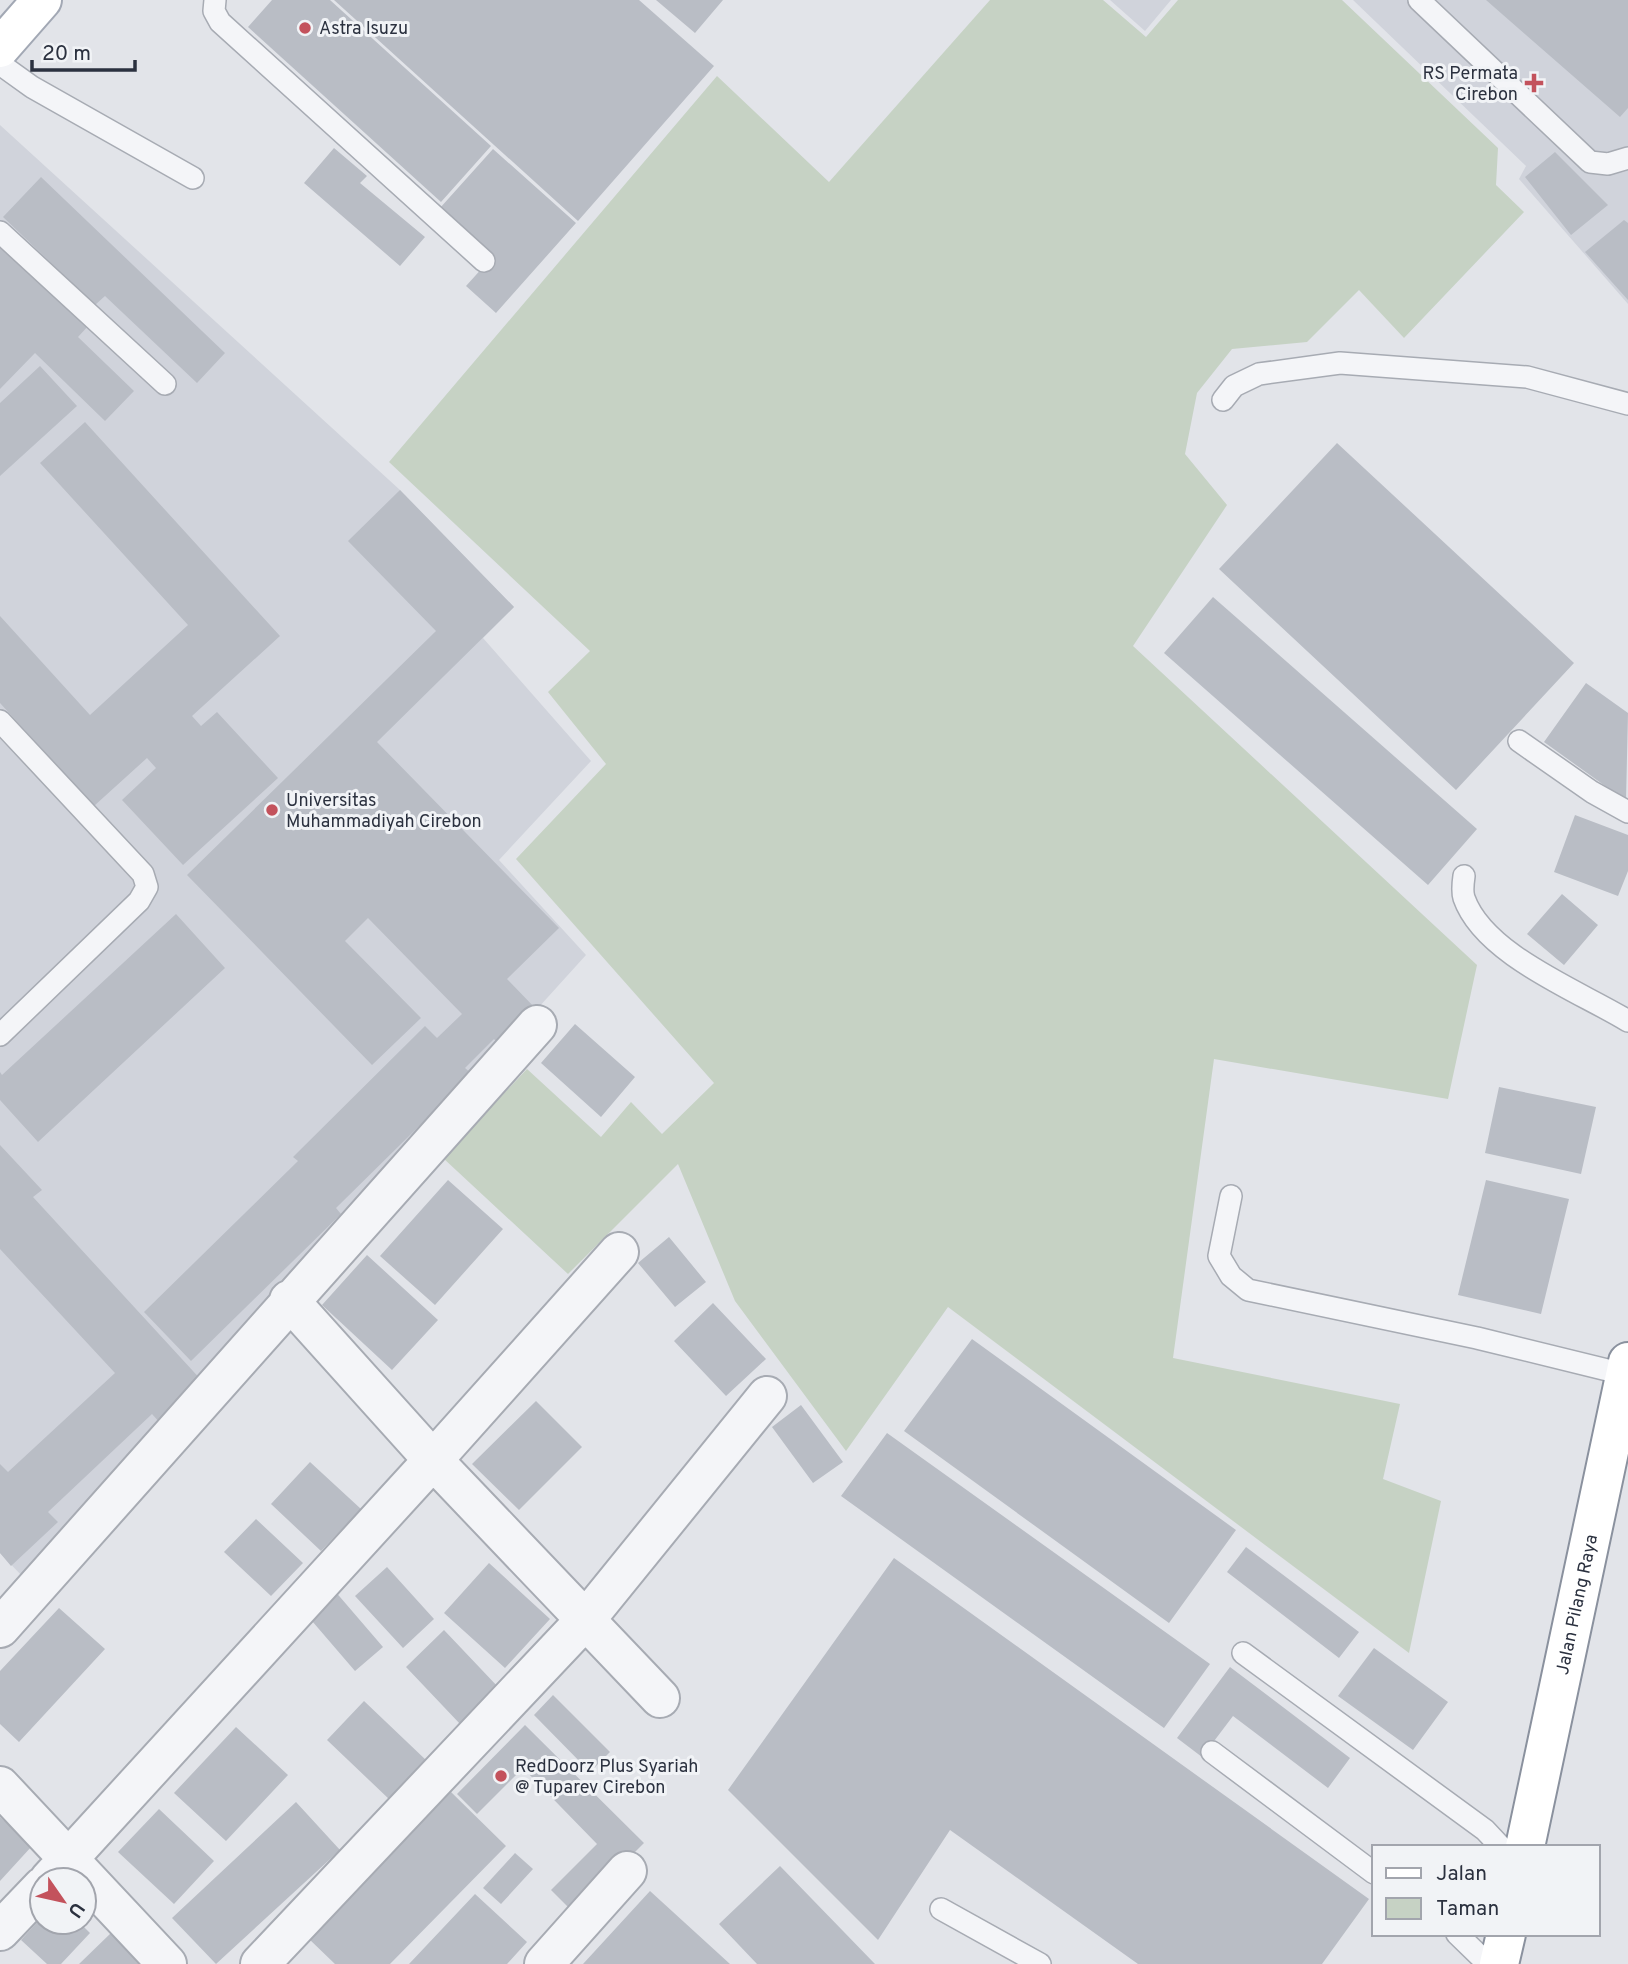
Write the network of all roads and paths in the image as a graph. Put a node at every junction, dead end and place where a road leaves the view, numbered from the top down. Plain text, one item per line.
1 (215, 0) edge
2 (1419, 0) edge
3 (30, 4) edge
4 (0, 48) edge
5 (0, 64) edge
6 (1628, 158) edge
7 (193, 178) dead end
8 (0, 232) edge
9 (484, 261) dead end
10 (165, 384) dead end
11 (1223, 400) dead end
12 (1628, 404) edge
13 (0, 721) edge
14 (1519, 741) dead end
15 (1628, 812) edge
16 (1464, 876) dead end
17 (1628, 1021) edge
18 (537, 1026) dead end
19 (0, 1035) edge
20 (1231, 1196) dead end
21 (619, 1252) dead end
22 (289, 1300) junction
23 (1627, 1370) edge
24 (767, 1396) dead end
25 (433, 1460) junction
26 (587, 1618) junction
27 (0, 1628) edge
28 (1243, 1653) dead end
29 (660, 1698) dead end
30 (1212, 1752) dead end
31 (0, 1786) edge
32 (1499, 1845) edge
33 (1525, 1845) edge
34 (56, 1866) edge
35 (63, 1866) edge
36 (627, 1871) dead end
37 (1372, 1872) edge
38 (28, 1902) edge
39 (98, 1904) edge
40 (941, 1909) dead end
41 (0, 1931) edge
42 (1459, 1936) edge
43 (1506, 1936) edge
44 (167, 1964) edge
45 (260, 1964) edge
46 (544, 1964) edge
47 (1040, 1964) edge
48 (1488, 1964) edge
49 (1499, 1964) edge

1 - 9 lane
2 - 6 lane
3 - 4 main road
5 - 7 lane
8 - 10 lane
11 - 12 lane
13 - 19 lane
14 - 15 lane
16 - 17 lane
18 - 22 street
20 - 23 lane
21 - 25 street
22 - 25 street
22 - 27 street
23 - 33 main road, Jalan Pilang Raya
24 - 26 street
25 - 26 street
25 - 35 street
26 - 29 street
26 - 45 street
28 - 32 lane
30 - 37 lane
31 - 34 street
36 - 46 street
38 - 41 street
39 - 44 street
40 - 47 lane
42 - 48 lane
43 - 49 main road

